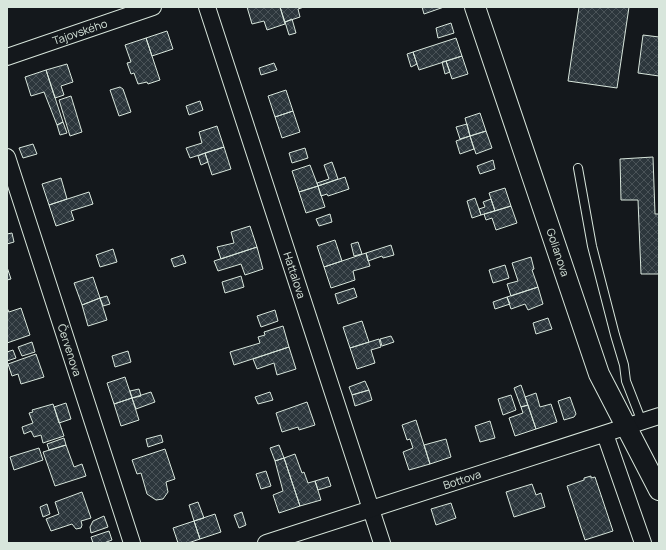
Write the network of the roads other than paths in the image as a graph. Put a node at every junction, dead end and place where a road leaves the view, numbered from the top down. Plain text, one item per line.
1 (153, 7) edge
2 (207, 7) edge
3 (475, 7) edge
4 (7, 57) edge
5 (7, 157) edge
6 (578, 168) dead end
7 (659, 416) edge
8 (634, 424) junction
9 (605, 434) junction
10 (659, 490) edge
11 (371, 509) junction
12 (132, 543) edge
13 (266, 543) edge
14 (382, 543) edge
15 (643, 543) edge

1 - 4 street, Tajovského
2 - 11 street, Hattalova
3 - 8 street, Golianova
5 - 12 street, Červenova
6 - 8 lane, Golianova
7 - 8 street, Bottova
8 - 9 street, Bottova
8 - 10 street, Golianova
9 - 11 street, Bottova
9 - 15 street
11 - 13 street, Bottova
11 - 14 street, Hattalova

